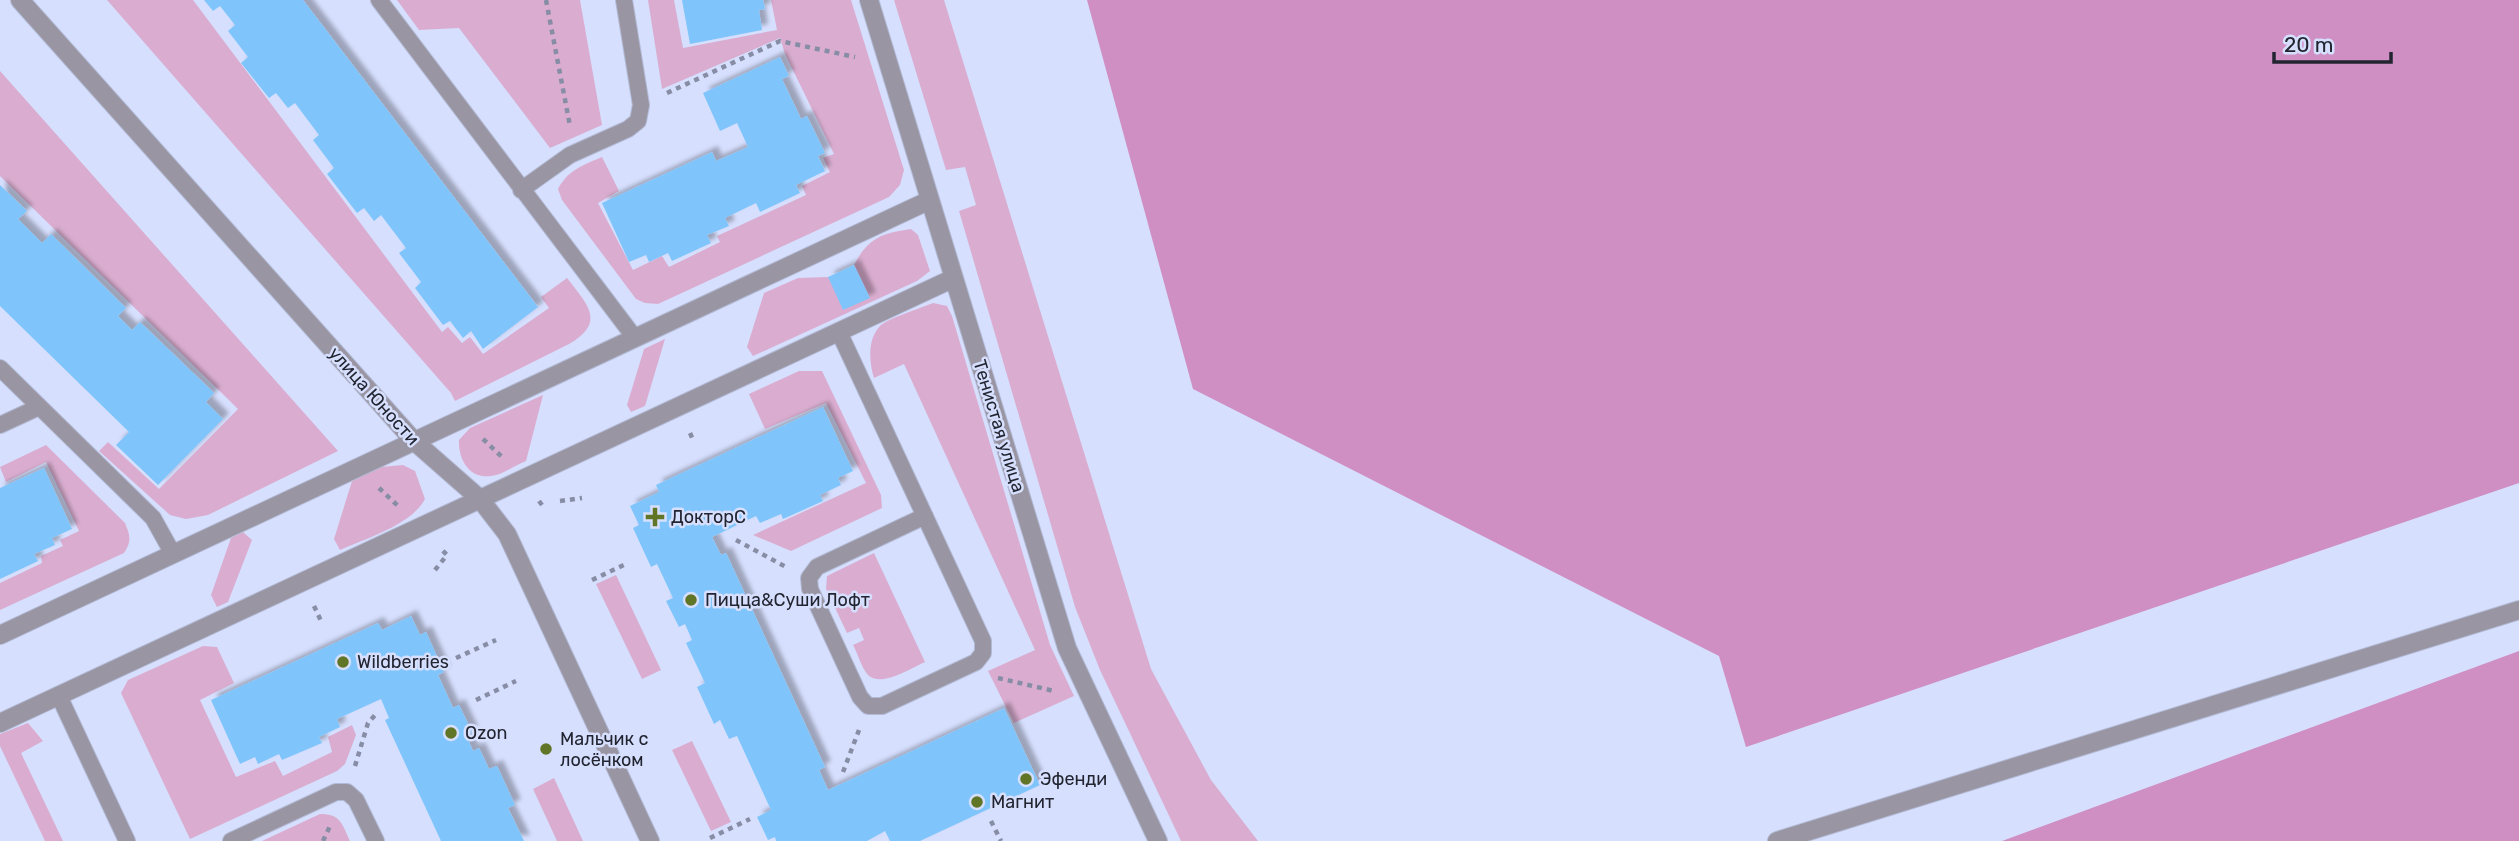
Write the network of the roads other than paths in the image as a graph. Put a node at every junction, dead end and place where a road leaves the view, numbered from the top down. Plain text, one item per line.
1 (20, 0) edge
2 (379, 0) edge
3 (624, 0) edge
4 (869, 0) edge
5 (521, 190) junction
6 (930, 200) junction
7 (954, 278) junction
8 (839, 332) junction
9 (635, 338) junction
10 (0, 368) edge
11 (39, 407) junction
12 (0, 425) edge
13 (414, 441) junction
14 (480, 499) junction
15 (925, 516) junction
16 (173, 554) junction
17 (2519, 610) edge
18 (0, 635) edge
19 (59, 696) junction
20 (0, 723) edge
21 (127, 841) edge
22 (231, 841) edge
23 (376, 841) edge
24 (650, 841) edge
25 (1158, 841) edge
26 (1777, 841) edge

1 - 13 street, улица Юности
2 - 5 lane
3 - 5 lane
4 - 6 street, Тенистая улица
5 - 9 lane
6 - 7 street, Тенистая улица
6 - 9 street
7 - 8 street
7 - 25 street, Тенистая улица
8 - 14 street
8 - 15 lane
9 - 13 street
10 - 11 lane
11 - 12 lane
11 - 16 lane
13 - 14 street, улица Юности
13 - 16 street
14 - 19 street
14 - 24 street, улица Юности
15 - 15 lane
16 - 18 street
17 - 26 street
19 - 20 street
19 - 21 lane
22 - 23 lane

